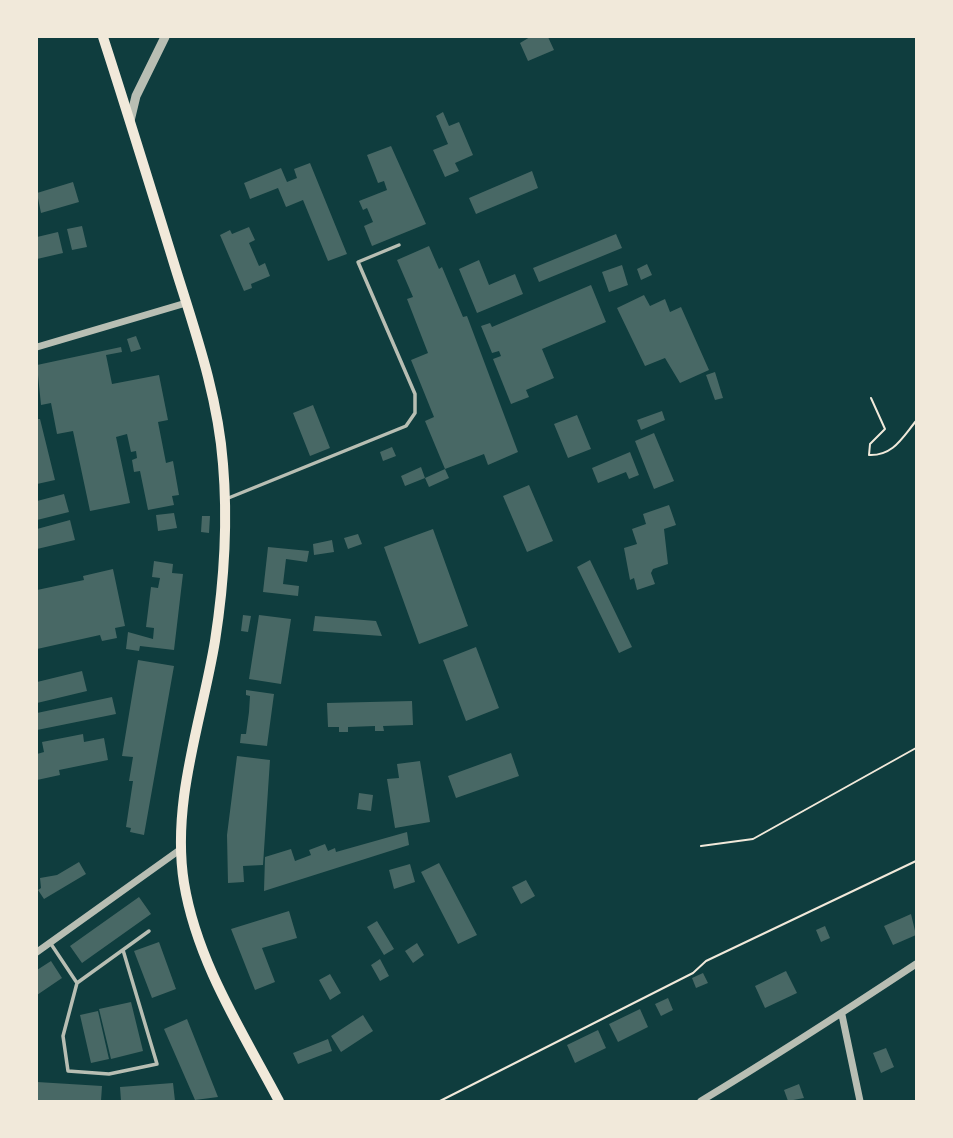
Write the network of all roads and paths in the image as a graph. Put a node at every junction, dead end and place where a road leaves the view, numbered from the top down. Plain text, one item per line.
1 (103, 37) edge
2 (165, 37) edge
3 (130, 121) junction
4 (399, 245) dead end
5 (186, 303) junction
6 (37, 347) edge
7 (871, 398) dead end
8 (916, 421) edge
9 (225, 499) junction
10 (916, 748) edge
11 (701, 846) dead end
12 (183, 847) junction
13 (916, 861) edge
14 (149, 930) dead end
15 (50, 942) junction
16 (123, 950) junction
17 (37, 952) edge
18 (916, 965) edge
19 (77, 983) junction
20 (842, 1015) junction
21 (279, 1101) edge
22 (440, 1101) edge
23 (701, 1101) edge
24 (860, 1101) edge

1 - 3 main road
2 - 3 street
3 - 5 main road
4 - 9 lane
5 - 6 street
5 - 9 main road
7 - 8 path
9 - 12 main road
10 - 11 path
12 - 15 street
12 - 21 main road
13 - 22 path
14 - 16 lane
15 - 17 street
15 - 19 lane
16 - 19 lane
16 - 19 lane
18 - 20 street
20 - 23 street
20 - 24 street

